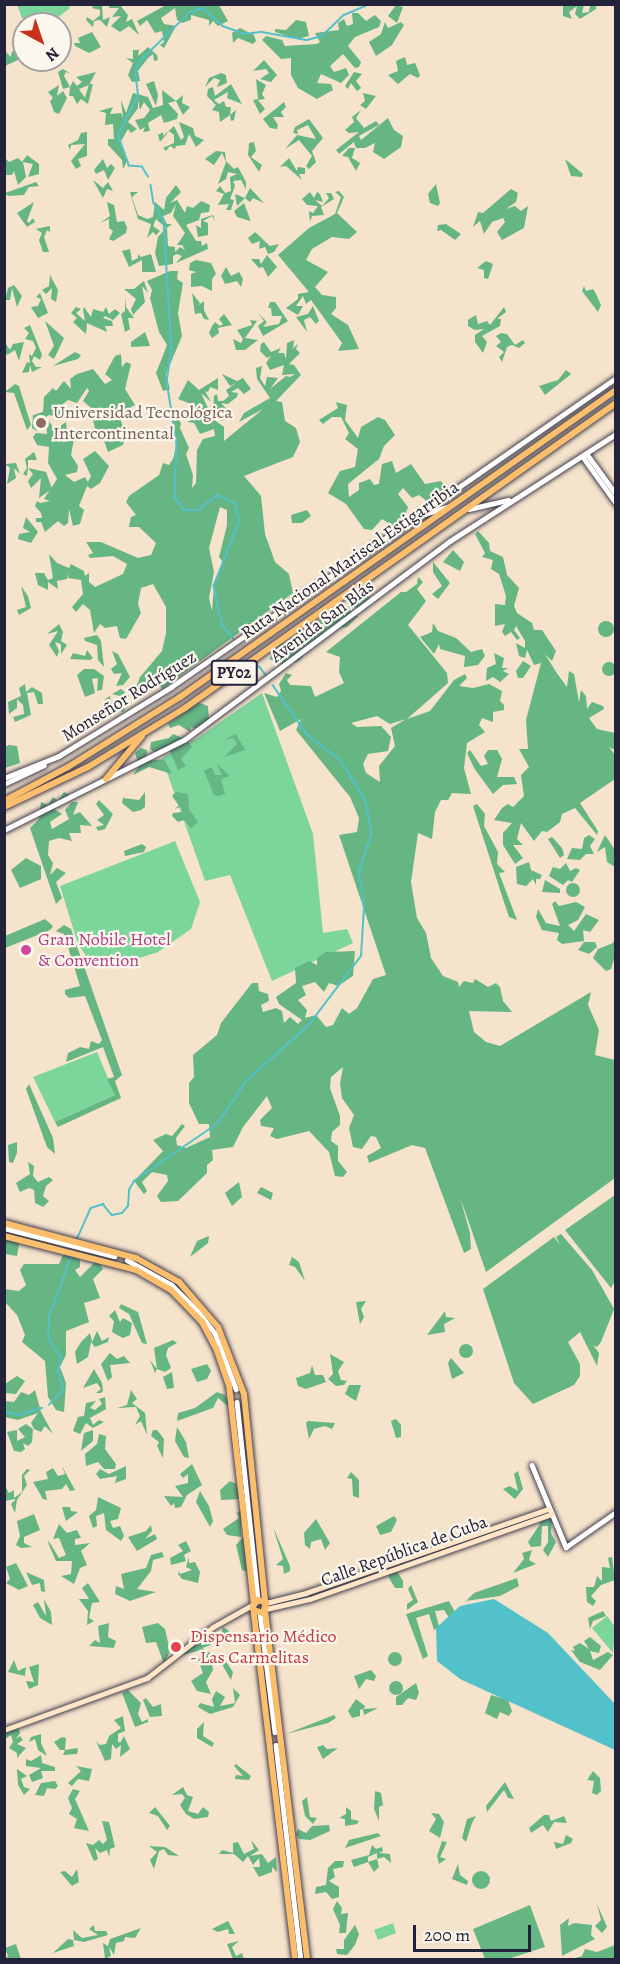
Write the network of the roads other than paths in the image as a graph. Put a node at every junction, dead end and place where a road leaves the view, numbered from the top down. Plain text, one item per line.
1 (615, 378) edge
2 (615, 390) edge
3 (615, 403) edge
4 (615, 434) edge
5 (585, 456) junction
6 (615, 494) edge
7 (513, 499) junction
8 (615, 503) edge
9 (456, 504) junction
10 (459, 514) junction
11 (416, 517) junction
12 (144, 733) junction
13 (59, 756) junction
14 (4, 778) edge
15 (106, 779) junction
16 (4, 784) edge
17 (4, 801) edge
18 (4, 807) edge
19 (4, 830) edge
20 (4, 1223) edge
21 (4, 1228) edge
22 (4, 1236) edge
23 (68, 1245) junction
24 (87, 1249) junction
25 (123, 1252) junction
26 (120, 1261) junction
27 (237, 1396) junction
28 (532, 1465) dead end
29 (550, 1511) junction
30 (615, 1512) edge
31 (260, 1606) junction
32 (4, 1730) edge
33 (275, 1738) junction
34 (294, 1959) edge
35 (301, 1959) edge
36 (307, 1959) edge

1 - 11 street, Monseñor Rodríguez
2 - 9 highway, Ruta Nacional Mariscal Estigarribia / PY02
3 - 10 highway, Ruta Nacional Mariscal Estigarribia / PY02
4 - 5 street, Avenida San Blás
5 - 6 street
5 - 7 street, Avenida San Blás
5 - 8 street
7 - 10 street
7 - 15 street, Avenida San Blás
9 - 11 street
9 - 17 highway, Ruta Nacional Mariscal Estigarribia / PY02
10 - 12 highway, Ruta Nacional Mariscal Estigarribia / PY02
11 - 13 street, Monseñor Rodríguez
12 - 15 highway
12 - 18 highway, Ruta Nacional Mariscal Estigarribia / PY02
13 - 14 street, Monseñor Rodríguez
13 - 16 street
15 - 19 street, Avenida San Blás
20 - 23 highway
21 - 23 street
22 - 23 highway
23 - 24 highway
23 - 24 highway
24 - 25 highway
24 - 26 highway
25 - 26 highway
25 - 26 highway
25 - 27 highway
26 - 27 highway
27 - 31 highway
27 - 31 highway
28 - 29 street
29 - 30 street
29 - 31 main road, Calle República de Cuba
31 - 32 main road
31 - 33 highway
31 - 33 highway
33 - 34 highway
33 - 35 street
33 - 36 highway

